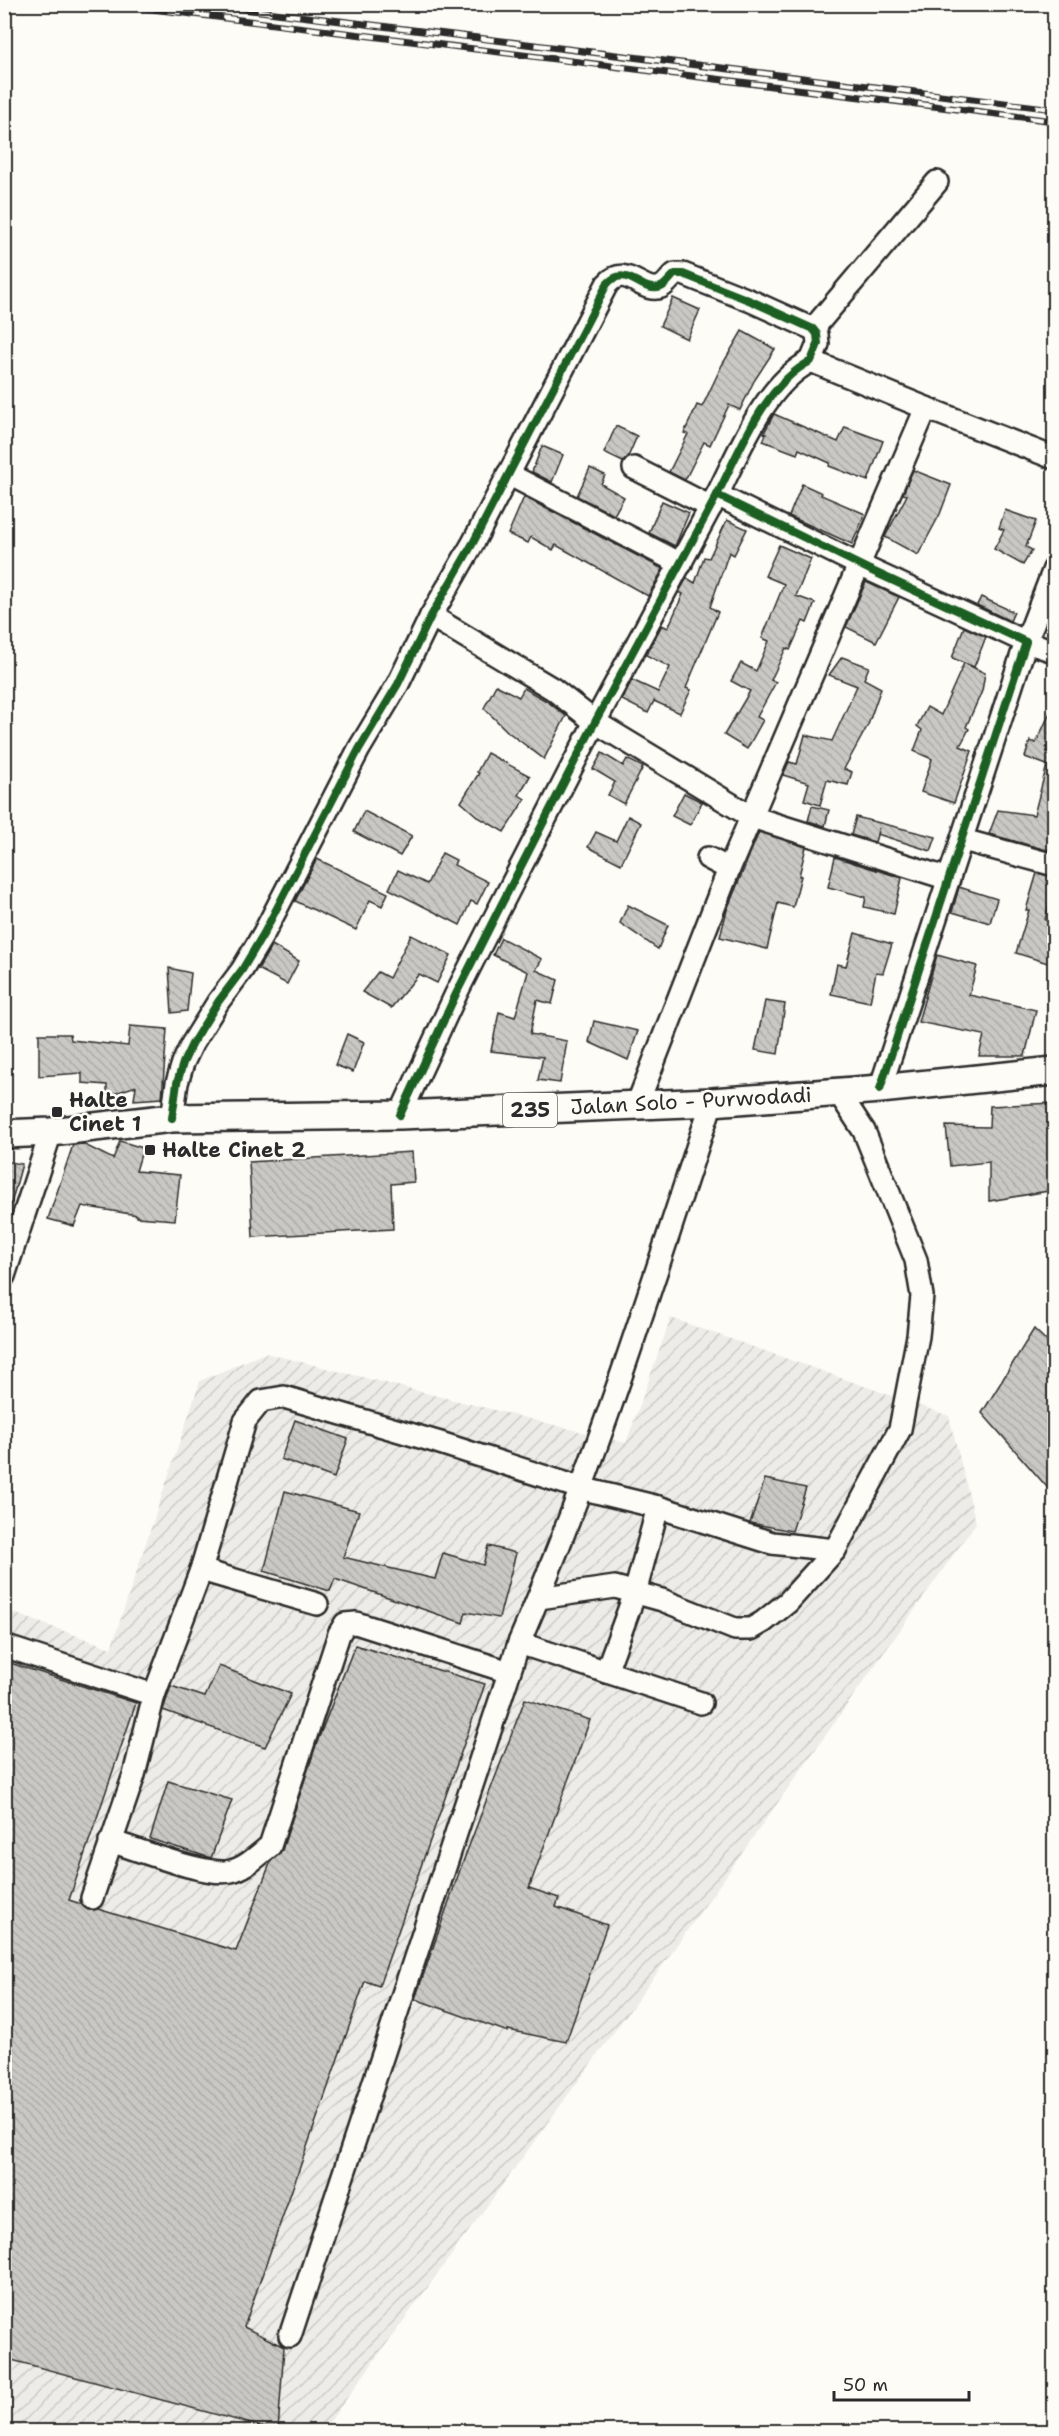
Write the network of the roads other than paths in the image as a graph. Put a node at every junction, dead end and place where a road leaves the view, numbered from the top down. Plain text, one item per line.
1 (937, 182) dead end
2 (813, 329) junction
3 (811, 361) junction
4 (926, 408) junction
5 (1054, 458) edge
6 (634, 468) dead end
7 (508, 474) junction
8 (714, 501) junction
9 (681, 564) junction
10 (860, 564) junction
11 (1054, 569) edge
12 (431, 616) junction
13 (1026, 642) junction
14 (1054, 651) edge
15 (595, 722) junction
16 (752, 817) junction
17 (963, 840) junction
18 (708, 858) dead end
19 (1054, 865) edge
20 (729, 869) junction
21 (949, 879) junction
22 (1054, 1071) edge
23 (880, 1089) junction
24 (838, 1092) junction
25 (712, 1102) junction
26 (637, 1105) junction
27 (400, 1115) junction
28 (172, 1118) junction
29 (51, 1132) junction
30 (4, 1134) edge
31 (4, 1276) edge
32 (580, 1488) junction
33 (658, 1507) junction
34 (835, 1550) junction
35 (201, 1570) junction
36 (635, 1593) junction
37 (538, 1598) junction
38 (317, 1604) dead end
39 (519, 1643) junction
40 (4, 1646) edge
41 (509, 1671) junction
42 (606, 1672) junction
43 (154, 1695) junction
44 (701, 1703) dead end
45 (110, 1841) junction
46 (92, 1898) dead end
47 (290, 2336) dead end

1 - 2 street
2 - 3 street
2 - 7 street
3 - 4 street
3 - 8 street
4 - 5 street
4 - 10 street
6 - 8 street
7 - 9 street
7 - 12 street
8 - 9 street
8 - 10 street
9 - 15 street
10 - 13 street
10 - 16 street
11 - 13 street
12 - 15 street
12 - 28 street
13 - 14 street
13 - 17 street
15 - 16 street
15 - 27 street
16 - 20 street
16 - 21 street
17 - 19 street
17 - 21 street
18 - 20 street
20 - 26 street
21 - 23 street
22 - 23 main road, Jalan Solo - Purwodadi / 235
23 - 24 main road, Jalan Solo - Purwodadi / 235
24 - 25 main road, Jalan Solo - Purwodadi / 235
24 - 34 street
25 - 26 main road, Jalan Solo - Purwodadi / 235
25 - 32 street
26 - 27 main road, Jalan Solo - Purwodadi / 235
27 - 28 main road, Jalan Solo - Purwodadi / 235
28 - 29 main road, Jalan Solo - Purwodadi / 235
29 - 30 main road, Jalan Solo - Purwodadi / 235
29 - 31 street
32 - 33 street
32 - 35 street
32 - 37 street
33 - 34 street
33 - 36 street
34 - 36 street
35 - 38 street
35 - 43 street
36 - 37 street
36 - 42 street
37 - 39 street
39 - 41 street
39 - 42 street
40 - 43 street
41 - 45 street
41 - 47 street
42 - 44 street
43 - 45 street
45 - 46 street

